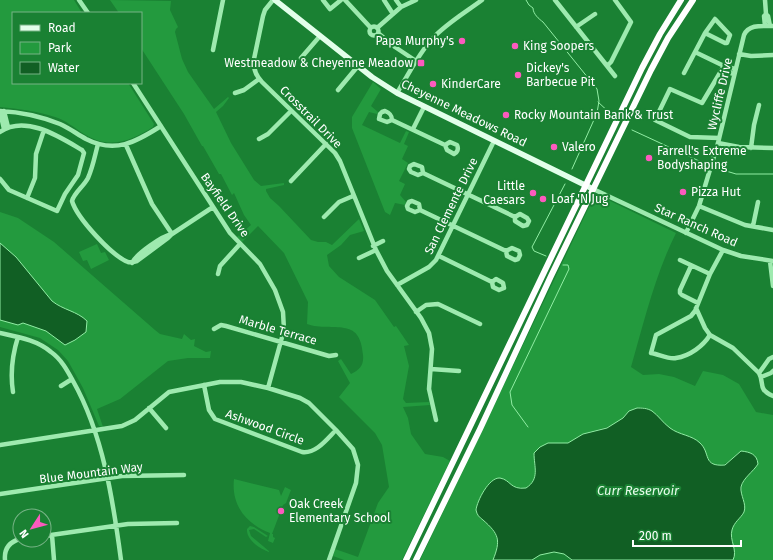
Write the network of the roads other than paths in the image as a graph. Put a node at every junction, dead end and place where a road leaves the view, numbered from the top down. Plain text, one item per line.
1 (79, 0) edge
2 (223, 0) edge
3 (274, 0) edge
4 (324, 0) edge
5 (341, 0) edge
6 (345, 0) edge
7 (384, 0) edge
8 (396, 0) edge
9 (416, 0) edge
10 (471, 0) edge
11 (482, 0) edge
12 (615, 0) edge
13 (681, 0) edge
14 (693, 0) edge
15 (765, 0) edge
16 (557, 1) edge
17 (474, 6) junction
18 (401, 7) junction
19 (87, 12) edge
20 (393, 14) junction
21 (594, 14) dead end
22 (769, 26) edge
23 (576, 27) junction
24 (370, 28) junction
25 (377, 28) junction
26 (705, 33) junction
27 (378, 34) junction
28 (320, 36) junction
29 (213, 50) dead end
30 (695, 52) junction
31 (739, 54) junction
32 (773, 55) edge
33 (301, 58) dead end
34 (416, 61) junction
35 (358, 66) junction
36 (607, 66) junction
37 (723, 68) junction
38 (734, 72) junction
39 (684, 73) dead end
40 (615, 76) dead end
41 (259, 79) junction
42 (134, 84) edge
43 (338, 90) dead end
44 (235, 93) dead end
45 (397, 93) junction
46 (759, 105) dead end
47 (424, 107) junction
48 (291, 110) junction
49 (2, 111) edge
50 (392, 120) dead end
51 (161, 126) junction
52 (4, 129) edge
53 (412, 129) junction
54 (44, 130) junction
55 (259, 139) dead end
56 (494, 141) junction
57 (719, 141) junction
58 (98, 144) junction
59 (326, 144) junction
60 (126, 145) junction
61 (444, 145) dead end
62 (751, 148) junction
63 (773, 148) edge
64 (82, 161) junction
65 (92, 163) junction
66 (423, 172) dead end
67 (0, 179) edge
68 (290, 181) dead end
69 (586, 185) junction
70 (593, 189) junction
71 (468, 194) junction
72 (353, 196) junction
73 (27, 198) junction
74 (758, 202) dead end
75 (699, 206) junction
76 (213, 207) junction
77 (420, 210) dead end
78 (324, 217) dead end
79 (515, 217) dead end
80 (454, 226) junction
81 (752, 226) junction
82 (773, 230) edge
83 (686, 232) junction
84 (172, 234) junction
85 (383, 241) dead end
86 (240, 244) junction
87 (374, 248) junction
88 (723, 250) junction
89 (506, 251) dead end
90 (439, 256) junction
91 (359, 258) dead end
92 (680, 260) dead end
93 (772, 261) edge
94 (691, 266) junction
95 (218, 274) dead end
96 (710, 274) junction
97 (492, 282) dead end
98 (396, 285) junction
99 (773, 286) edge
100 (697, 305) junction
101 (416, 312) junction
102 (480, 324) dead end
103 (214, 329) dead end
104 (0, 333) edge
105 (710, 335) junction
106 (18, 337) junction
107 (282, 342) junction
108 (336, 355) dead end
109 (773, 357) edge
110 (431, 369) junction
111 (458, 371) dead end
112 (773, 371) edge
113 (760, 375) junction
114 (72, 379) junction
115 (204, 385) junction
116 (61, 386) dead end
117 (268, 388) junction
118 (13, 392) dead end
119 (773, 396) edge
120 (149, 408) junction
121 (436, 420) dead end
122 (166, 428) dead end
123 (336, 430) junction
124 (96, 431) junction
125 (0, 445) edge
126 (184, 475) dead end
127 (107, 478) junction
128 (0, 494) edge
129 (177, 523) dead end
130 (116, 525) junction
131 (52, 535) joint
132 (12, 543) edge
133 (5, 560) edge
134 (54, 560) edge
135 (121, 560) edge
136 (329, 560) edge
137 (406, 560) edge
138 (416, 560) edge

1 - 19 street
2 - 29 street
3 - 28 main road, Cheyenne Meadows Road
3 - 41 street
4 - 5 street
6 - 24 street
7 - 20 street
8 - 18 street
9 - 18 street
10 - 17 street
11 - 17 street
12 - 36 street
13 - 69 highway
14 - 70 highway
15 - 22 street
16 - 23 street
17 - 34 street
18 - 20 street
20 - 25 street
21 - 23 street
22 - 31 street, Wycliffe Drive
23 - 36 street
24 - 25 street
24 - 27 street
25 - 27 street
26 - 26 street
26 - 30 street
27 - 34 street
28 - 33 street
28 - 35 main road, Cheyenne Meadows Road
30 - 37 street
30 - 39 street
31 - 32 street
31 - 38 street, Wycliffe Drive
34 - 45 street
35 - 43 street
35 - 45 main road, Cheyenne Meadows Road
36 - 40 street
37 - 38 street
37 - 57 street
38 - 57 street, Wycliffe Drive
41 - 44 street
41 - 48 street, Crosstrail Drive
42 - 51 street, Bayfield Drive
45 - 47 main road, Cheyenne Meadows Road
46 - 62 street
47 - 53 street
47 - 56 main road, Cheyenne Meadows Road
48 - 55 street
48 - 59 street, Crosstrail Drive
49 - 52 street
49 - 58 street
50 - 53 street
51 - 60 street
51 - 76 street, Bayfield Drive
52 - 54 street
53 - 61 street
54 - 64 street
54 - 73 street
56 - 69 main road, Cheyenne Meadows Road
56 - 71 street, San Clemente Drive
57 - 62 street
57 - 75 street, Wycliffe Drive
58 - 60 street
58 - 65 street
59 - 68 street
59 - 72 street, Crosstrail Drive
60 - 84 street
62 - 63 street
64 - 65 street
64 - 73 street
65 - 84 street
66 - 71 street
67 - 73 street
69 - 70 main road, Cheyenne Meadows Road
69 - 137 highway
70 - 83 street, Star Ranch Road
70 - 138 highway
71 - 79 street
71 - 80 street, San Clemente Drive
72 - 78 street
72 - 87 street, Crosstrail Drive
74 - 81 street
75 - 81 street
75 - 83 street, Wycliffe Drive
76 - 84 street
76 - 86 street, Bayfield Drive
77 - 80 street
80 - 89 street
80 - 90 street, San Clemente Drive
81 - 82 street
83 - 88 street, Star Ranch Road
85 - 87 street
86 - 95 street
86 - 107 street, Bayfield Drive
87 - 91 street
87 - 98 street, Crosstrail Drive
88 - 93 street, Star Ranch Road
88 - 96 street
90 - 97 street
90 - 98 street, San Clemente Drive
92 - 94 street
93 - 99 street, Star Ranch Road
94 - 96 street
94 - 100 street
96 - 100 street
98 - 101 street, Crosstrail Drive
100 - 105 street
100 - 105 street
101 - 102 street
101 - 110 street, Crosstrail Drive
103 - 107 street, Marble Terrace
104 - 106 street
105 - 113 street
106 - 114 street
106 - 118 street
107 - 108 street, Marble Terrace
107 - 117 street, Bayfield Drive
109 - 113 street
110 - 111 street
110 - 121 street, Crosstrail Drive
112 - 113 street
113 - 119 street
114 - 116 street
114 - 124 street
115 - 117 street
115 - 120 street
115 - 123 street, Ashwood Circle
117 - 123 street
120 - 122 street
120 - 124 street
123 - 136 street
124 - 125 street
124 - 127 street
126 - 127 street, Blue Mountain Way
127 - 128 street, Blue Mountain Way
127 - 130 street
129 - 130 street
130 - 131 street
130 - 135 street
131 - 134 street
132 - 133 street

